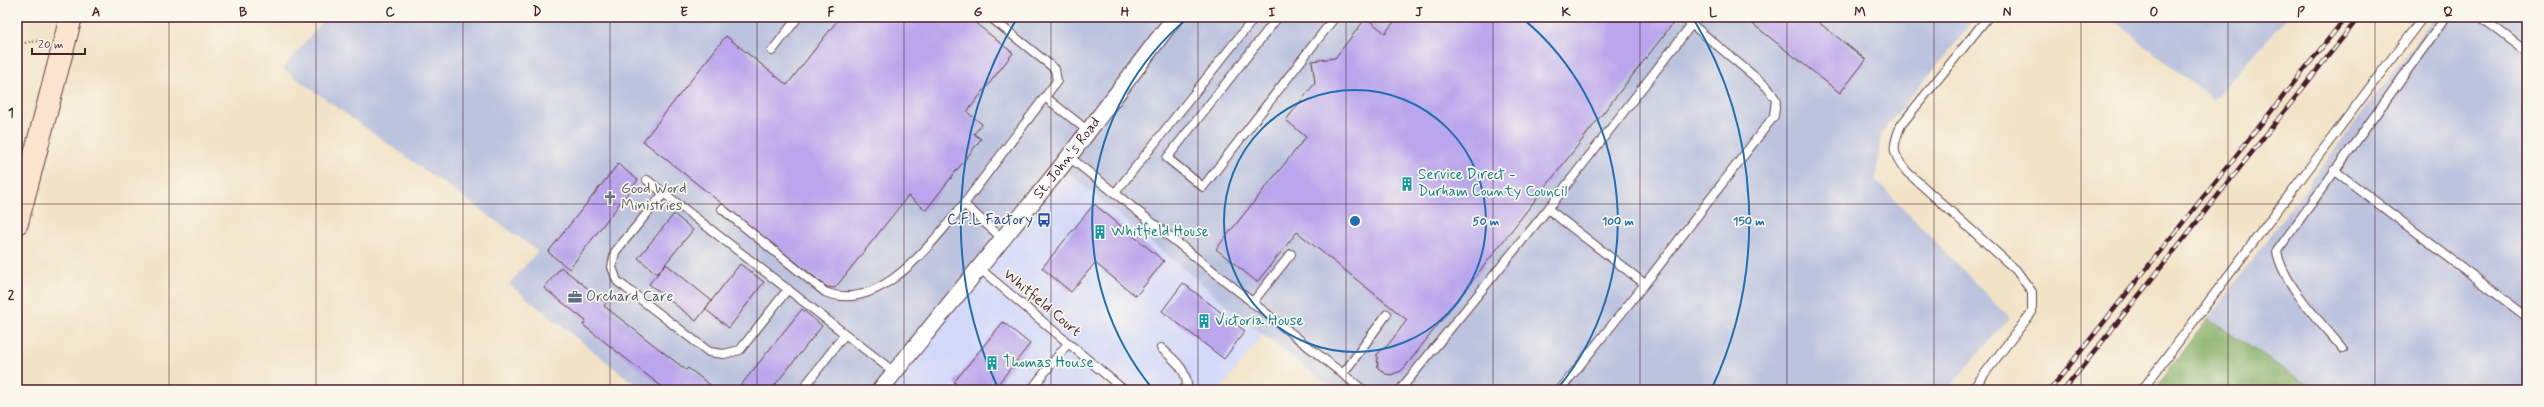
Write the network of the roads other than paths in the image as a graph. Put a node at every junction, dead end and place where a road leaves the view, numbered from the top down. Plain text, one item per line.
1 (71, 17) edge
2 (798, 17) edge
3 (990, 17) edge
4 (1175, 17) edge
5 (1255, 17) edge
6 (1278, 17) edge
7 (1335, 17) edge
8 (1683, 17) edge
9 (1988, 17) edge
10 (2423, 17) edge
11 (2446, 17) edge
12 (2481, 17) edge
13 (1692, 24) junction
14 (772, 51) dead end
15 (2527, 52) edge
16 (1045, 97) junction
17 (1087, 130) junction
18 (1068, 156) junction
19 (2334, 170) junction
20 (647, 180) dead end
21 (664, 193) junction
22 (1114, 193) junction
23 (964, 204) junction
24 (722, 209) dead end
25 (1548, 209) junction
26 (17, 223) edge
27 (1003, 239) junction
28 (1291, 254) dead end
29 (978, 268) junction
30 (1645, 284) junction
31 (788, 289) junction
32 (1252, 303) junction
33 (1386, 314) dead end
34 (2527, 317) edge
35 (845, 334) junction
36 (1068, 343) junction
37 (1161, 348) dead end
38 (2343, 349) dead end
39 (894, 372) junction
40 (1343, 374) junction
41 (802, 390) edge
42 (880, 390) edge
43 (1031, 390) edge
44 (1124, 390) edge
45 (1183, 390) edge
46 (1363, 390) edge
47 (1400, 390) edge
48 (1560, 390) edge
49 (1972, 390) edge
50 (2142, 390) edge

1 - 26 main road
2 - 14 lane
3 - 16 lane
4 - 17 street, St. John's Road
5 - 22 lane
6 - 7 lane
8 - 13 lane
9 - 49 lane
10 - 50 lane
11 - 19 lane
12 - 15 lane
13 - 25 lane
13 - 30 lane
16 - 17 lane
16 - 23 lane
17 - 18 street, St. John's Road
18 - 22 lane
18 - 27 street, St. John's Road
19 - 34 lane
19 - 38 lane
20 - 21 lane
21 - 31 lane
21 - 31 lane
22 - 32 lane
23 - 24 lane
23 - 27 lane
25 - 30 lane
25 - 47 lane
27 - 29 street, St. John's Road
28 - 32 lane
29 - 36 lane, Whitfield Court
29 - 39 street, St. John's Road
30 - 48 lane
31 - 35 lane
32 - 40 lane
33 - 40 lane
35 - 39 lane
35 - 41 lane
36 - 43 lane
36 - 44 lane, Whitfield Court
37 - 45 lane
39 - 42 street, St. John's Road
40 - 46 lane

